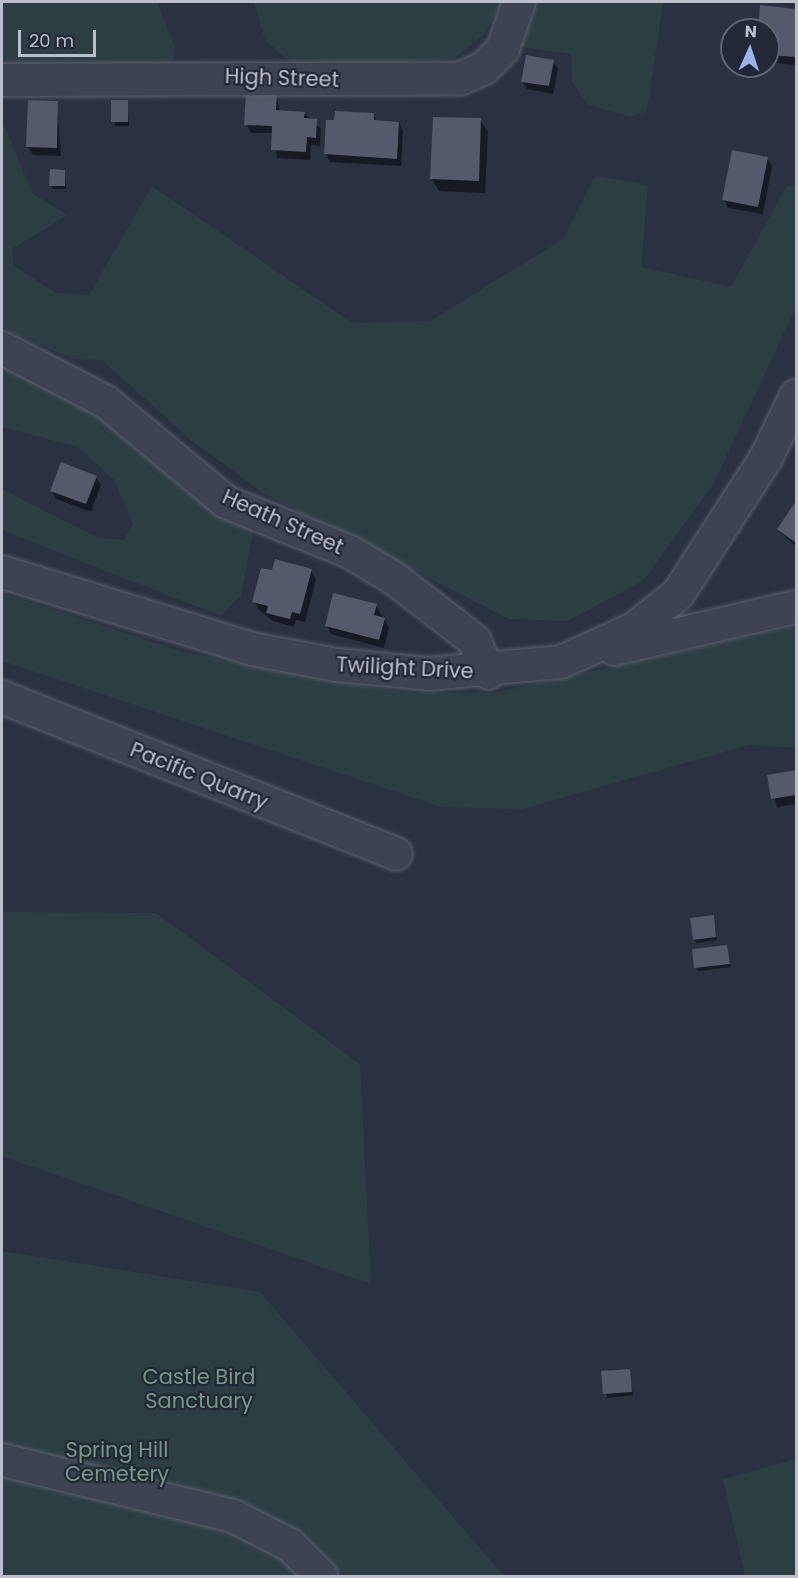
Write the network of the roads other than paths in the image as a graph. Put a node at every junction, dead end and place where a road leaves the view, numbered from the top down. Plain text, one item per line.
1 (519, 2) edge
2 (2, 80) edge
3 (2, 348) edge
4 (796, 396) edge
5 (2, 572) edge
6 (796, 607) edge
7 (561, 662) junction
8 (489, 673) junction
9 (2, 697) edge
10 (396, 854) dead end
11 (2, 1460) edge
12 (321, 1576) edge

1 - 2 street, High Street
3 - 8 street, Heath Street
4 - 7 street, Twilight Drive
5 - 8 street, Twilight Drive
6 - 7 street
7 - 8 street, Twilight Drive
9 - 10 street, Pacific Quarry
11 - 12 street

